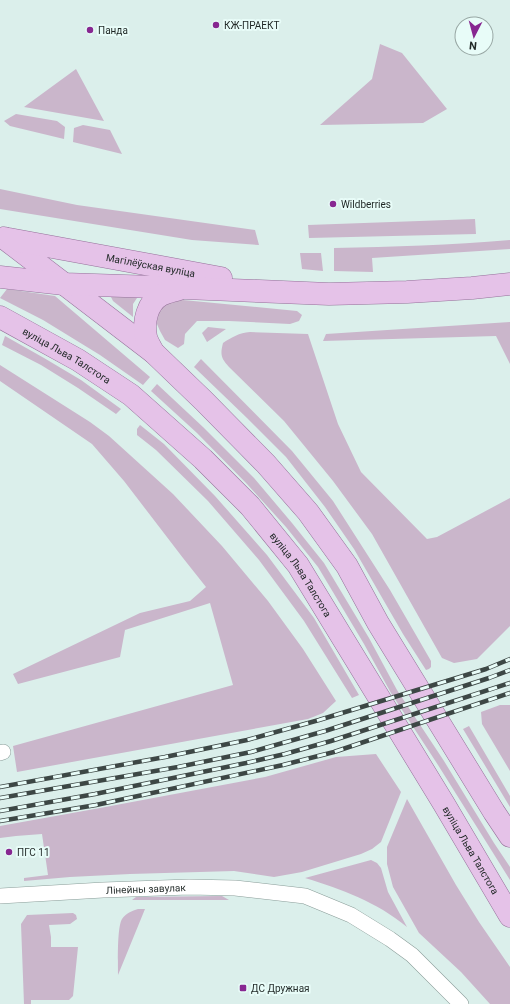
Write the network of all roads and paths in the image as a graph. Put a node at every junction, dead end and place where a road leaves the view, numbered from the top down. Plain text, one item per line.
1 (2, 238) edge
2 (0, 277) edge
3 (64, 284) junction
4 (510, 284) edge
5 (185, 288) junction
6 (301, 292) junction
7 (0, 317) edge
8 (152, 352) junction
9 (510, 836) edge
10 (292, 894) junction
11 (0, 896) edge
12 (510, 916) edge
13 (448, 1004) edge
14 (461, 1004) edge

1 - 3 main road
1 - 6 main road, Магілёўская вуліца
2 - 3 main road, Магілёўская вуліца
3 - 5 main road, Магілёўская вуліца
3 - 8 main road
4 - 6 main road, Магілёўская вуліца
5 - 6 main road, Магілёўская вуліца
5 - 8 main road
7 - 12 main road, вуліца Льва Талстога
8 - 9 main road
10 - 11 street, Лінейны завулак
10 - 13 street, Лінейны завулак
10 - 14 street, Лінейны завулак

